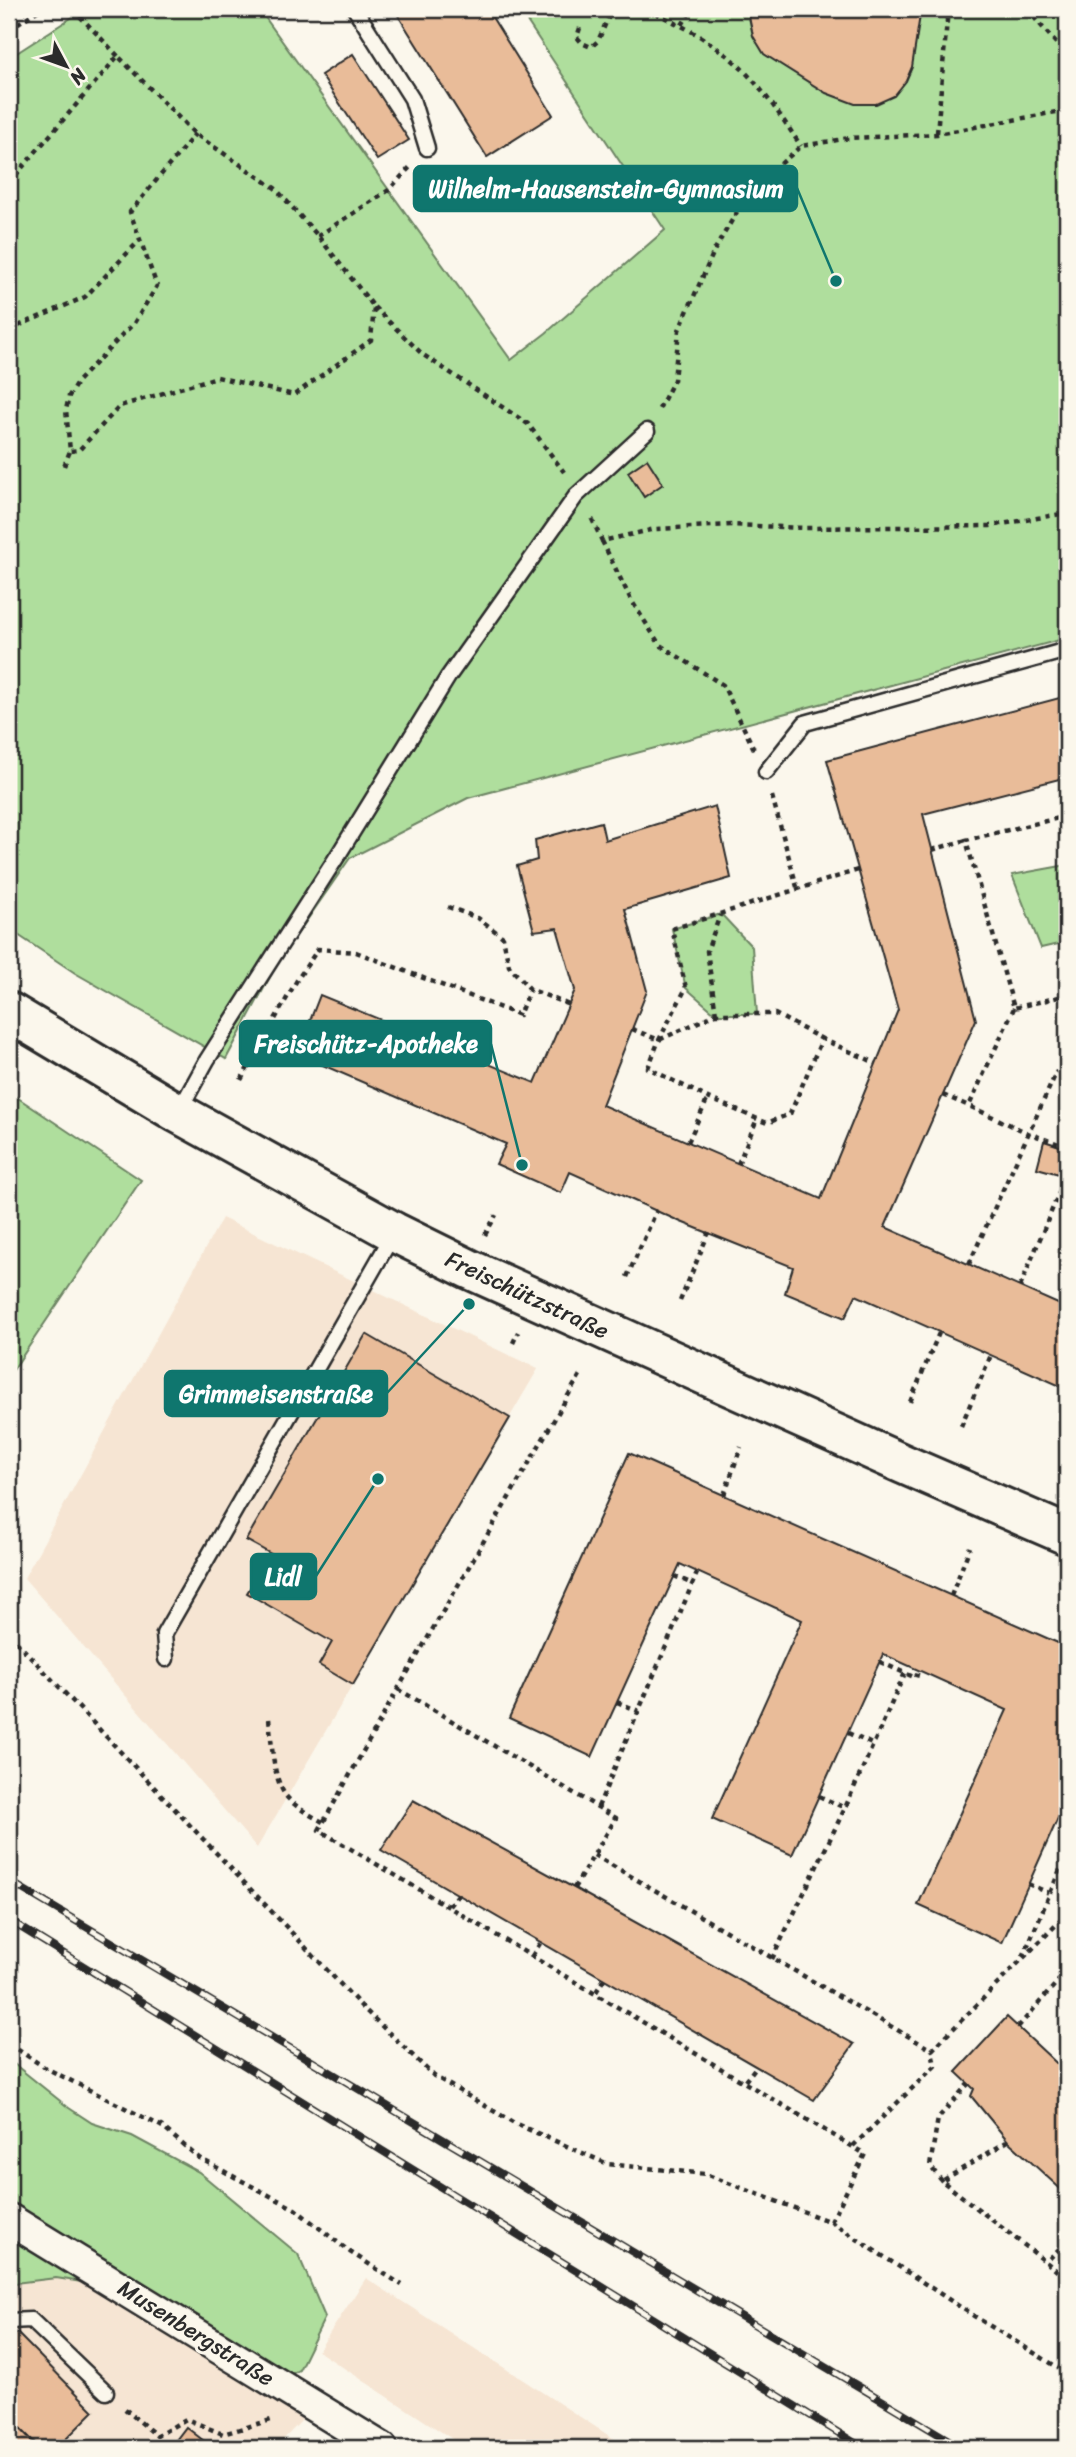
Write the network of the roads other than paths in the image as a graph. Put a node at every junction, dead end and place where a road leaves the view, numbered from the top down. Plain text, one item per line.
1 (355, 9) edge
2 (426, 148) road end
3 (647, 431) road end
4 (1067, 650) edge
5 (765, 772) road end
6 (9, 1012) edge
7 (178, 1113) junction
8 (394, 1232) junction
9 (1067, 1535) edge
10 (166, 1659) dead end
11 (9, 2219) edge
12 (9, 2321) edge
13 (106, 2392) road end
14 (382, 2448) edge

1 - 2 lane
3 - 7 lane
4 - 5 lane
6 - 7 main road, Freischützstraße
7 - 8 main road, Freischützstraße
8 - 9 main road, Freischützstraße
8 - 10 lane
11 - 14 street, Musenbergstraße
12 - 13 lane

